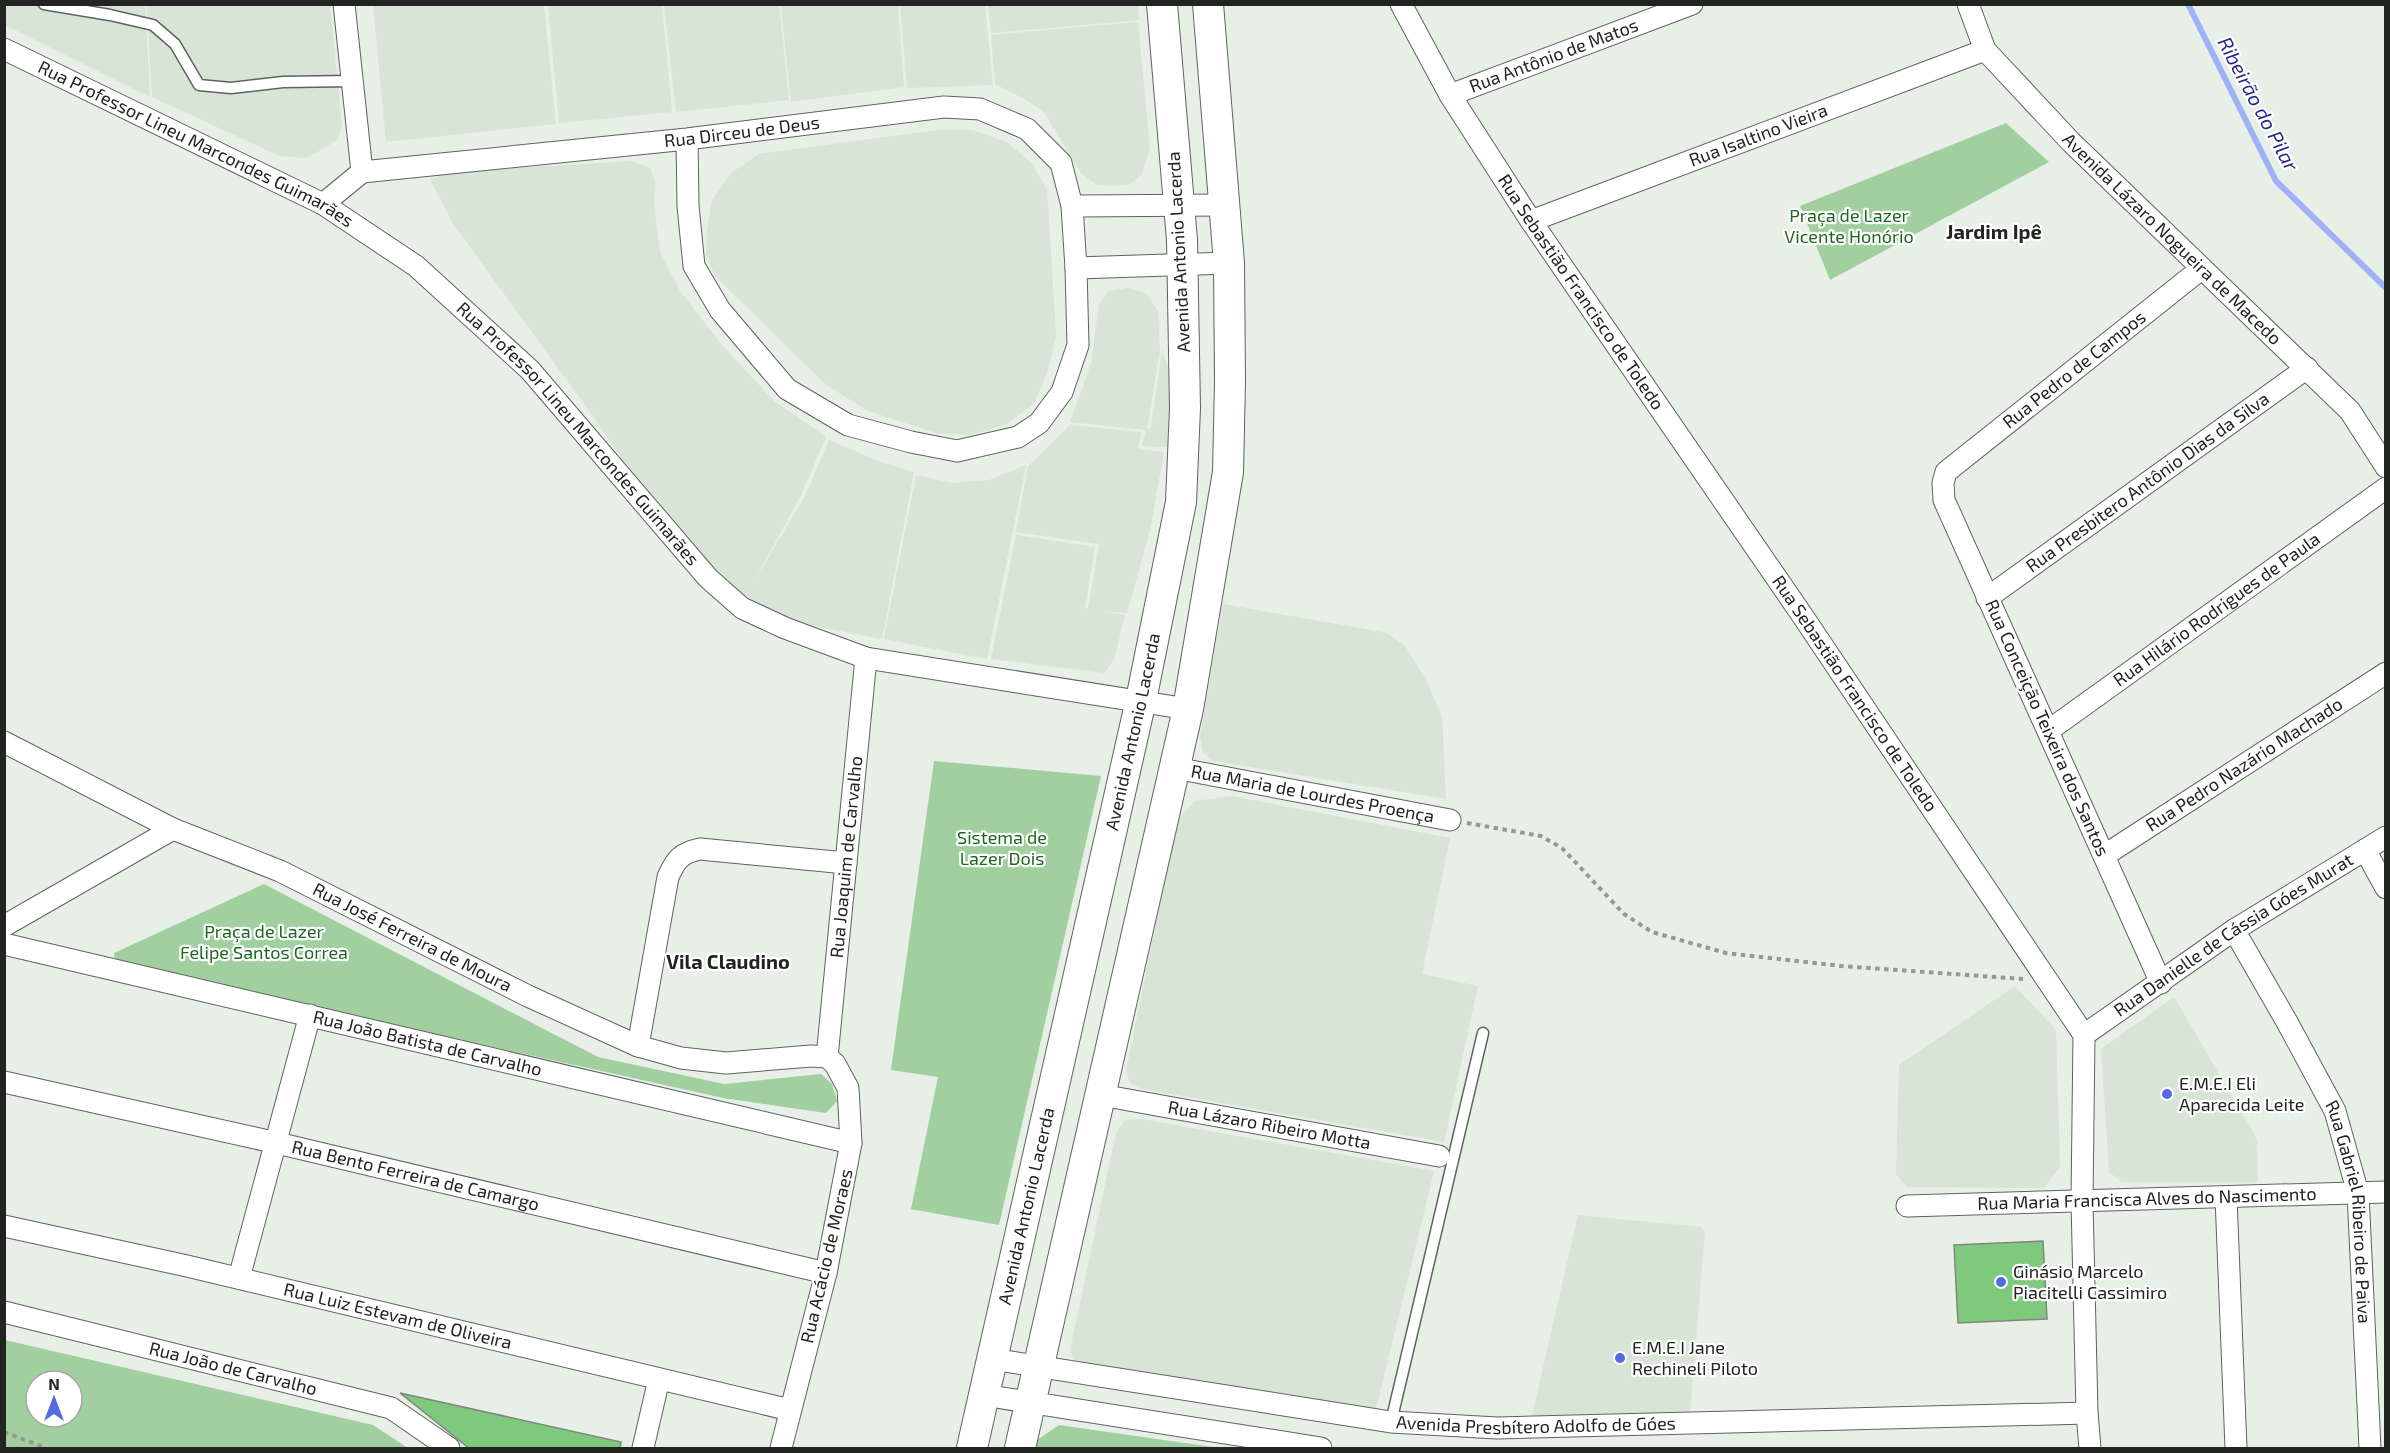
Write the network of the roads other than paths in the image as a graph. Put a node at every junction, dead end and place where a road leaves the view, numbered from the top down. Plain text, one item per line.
1 (44, 4) edge
2 (344, 4) edge
3 (1162, 4) edge
4 (1208, 4) edge
5 (1401, 4) edge
6 (1692, 4) edge
7 (1968, 4) edge
8 (4, 49) edge
9 (1985, 50) junction
10 (352, 81) junction
11 (1450, 95) junction
12 (687, 139) junction
13 (362, 172) junction
14 (322, 204) junction
15 (1224, 205) junction
16 (1072, 206) junction
17 (1180, 206) junction
18 (1531, 220) junction
19 (1229, 263) junction
20 (1182, 265) junction
21 (1076, 267) junction
22 (2201, 269) junction
23 (2307, 368) junction
24 (2385, 467) edge
25 (1946, 472) joint
26 (2385, 488) edge
27 (1988, 598) junction
28 (866, 658) junction
29 (2385, 673) edge
30 (1141, 700) junction
31 (1188, 709) junction
32 (2048, 731) junction
33 (7, 746) edge
34 (1174, 768) junction
35 (1450, 820) road end
36 (173, 830) junction
37 (2385, 837) edge
38 (2365, 850) junction
39 (2105, 855) junction
40 (846, 863) junction
41 (2385, 888) edge
42 (4, 926) edge
43 (2234, 930) junction
44 (4, 944) edge
45 (2161, 983) junction
46 (310, 1015) junction
47 (1483, 1033) dead end
48 (2084, 1035) junction
49 (638, 1046) junction
50 (831, 1061) junction
51 (4, 1082) edge
52 (1101, 1095) junction
53 (277, 1143) junction
54 (851, 1143) junction
55 (1439, 1156) dead end
56 (2385, 1192) edge
57 (2358, 1193) junction
58 (2226, 1197) junction
59 (2082, 1201) junction
60 (1907, 1206) dead end
61 (4, 1226) edge
62 (826, 1273) junction
63 (239, 1278) junction
64 (4, 1312) edge
65 (992, 1359) junction
66 (1038, 1368) junction
67 (659, 1378) junction
68 (983, 1395) junction
69 (1030, 1404) junction
70 (790, 1410) junction
71 (2087, 1413) junction
72 (1391, 1422) junction
73 (449, 1449) edge
74 (644, 1449) edge
75 (781, 1449) edge
76 (972, 1449) edge
77 (1020, 1449) edge
78 (1321, 1449) edge
79 (2090, 1449) edge
80 (2236, 1449) edge
81 (2370, 1449) edge

1 - 10 lane
2 - 10 street
3 - 17 main road, Avenida Antonio Lacerda
4 - 15 main road
5 - 11 street, Rua Sebastião Francisco de Toledo
6 - 11 street, Rua Antônio de Matos
7 - 9 street, Avenida Lázaro Nogueira de Macedo
8 - 14 street, Rua Professor Lineu Marcondes Guimarães
9 - 18 street, Rua Isaltino Vieira
9 - 22 street, Avenida Lázaro Nogueira de Macedo
10 - 13 street
11 - 18 street, Rua Sebastião Francisco de Toledo
12 - 13 street, Rua Dirceu de Deus
12 - 16 street, Rua Dirceu de Deus
12 - 21 street, Rua Dirceu de Deus
13 - 14 street
14 - 28 street, Rua Professor Lineu Marcondes Guimarães
15 - 17 street
15 - 19 main road
16 - 17 street
16 - 21 street, Rua Dirceu de Deus
17 - 20 main road, Avenida Antonio Lacerda
18 - 48 street, Rua Sebastião Francisco de Toledo
19 - 20 street
19 - 31 main road
20 - 21 street
20 - 30 main road, Avenida Antonio Lacerda
22 - 23 street, Avenida Lázaro Nogueira de Macedo
22 - 25 street, Rua Pedro de Campos
23 - 24 street, Avenida Lázaro Nogueira de Macedo
23 - 27 street, Rua Presbitero Antônio Dias da Silva
25 - 27 street, Rua Conceição Teixeira dos Santos
26 - 32 street, Rua Hilário Rodrigues de Paula
27 - 32 street, Rua Conceição Teixeira dos Santos
28 - 30 street, Rua Professor Lineu Marcondes Guimarães
28 - 40 street, Rua Joaquim de Carvalho
29 - 39 street, Rua Pedro Nazário Machado
30 - 31 street, Rua Professor Lineu Marcondes Guimarães
30 - 65 main road, Avenida Antonio Lacerda
31 - 34 main road
32 - 39 street, Rua Conceição Teixeira dos Santos
33 - 36 street, Rua José Ferreira de Moura
34 - 35 street, Rua Maria de Lourdes Proença
34 - 52 main road
36 - 42 street
36 - 49 street, Rua José Ferreira de Moura
37 - 38 street, Rua Danielle de Cássia Góes Murat
38 - 41 street
38 - 43 street, Rua Danielle de Cássia Góes Murat
39 - 45 street, Rua Conceição Teixeira dos Santos
40 - 49 street
40 - 50 street, Rua Joaquim de Carvalho
43 - 45 street, Rua Danielle de Cássia Góes Murat
43 - 57 street, Rua Gabriel Ribeiro de Paiva
44 - 46 street, Rua João Batista de Carvalho
45 - 48 street, Rua Danielle de Cássia Góes Murat
46 - 53 street
46 - 54 street, Rua João Batista de Carvalho
47 - 72 lane
48 - 59 street
49 - 50 street, Rua José Ferreira de Moura
50 - 54 street, Rua Acácio de Moraes
51 - 53 street, Rua Bento Ferreira de Camargo
52 - 55 street, Rua Lázaro Ribeiro Motta
52 - 66 main road
53 - 62 street, Rua Bento Ferreira de Camargo
53 - 63 street
54 - 62 street, Rua Acácio de Moraes
56 - 57 street, Rua Maria Francisca Alves do Nascimento
57 - 58 street, Rua Maria Francisca Alves do Nascimento
57 - 81 street, Rua Gabriel Ribeiro de Paiva
58 - 59 street, Rua Maria Francisca Alves do Nascimento
58 - 80 street
59 - 60 street, Rua Maria Francisca Alves do Nascimento
59 - 71 street
61 - 63 street, Rua Luiz Estevam de Oliveira
62 - 70 street, Rua Acácio de Moraes
63 - 67 street, Rua Luiz Estevam de Oliveira
64 - 73 street, Rua João de Carvalho
65 - 66 street, Avenida Presbítero Adolfo de Góes
65 - 68 main road, Avenida Antonio Lacerda
66 - 69 main road
66 - 72 street, Avenida Presbítero Adolfo de Góes
67 - 70 street, Rua Luiz Estevam de Oliveira
67 - 74 street
68 - 69 street
68 - 76 main road, Avenida Antonio Lacerda
69 - 77 main road
69 - 78 street
70 - 75 street, Rua Acácio de Moraes
71 - 72 street, Avenida Presbítero Adolfo de Góes
71 - 79 street

